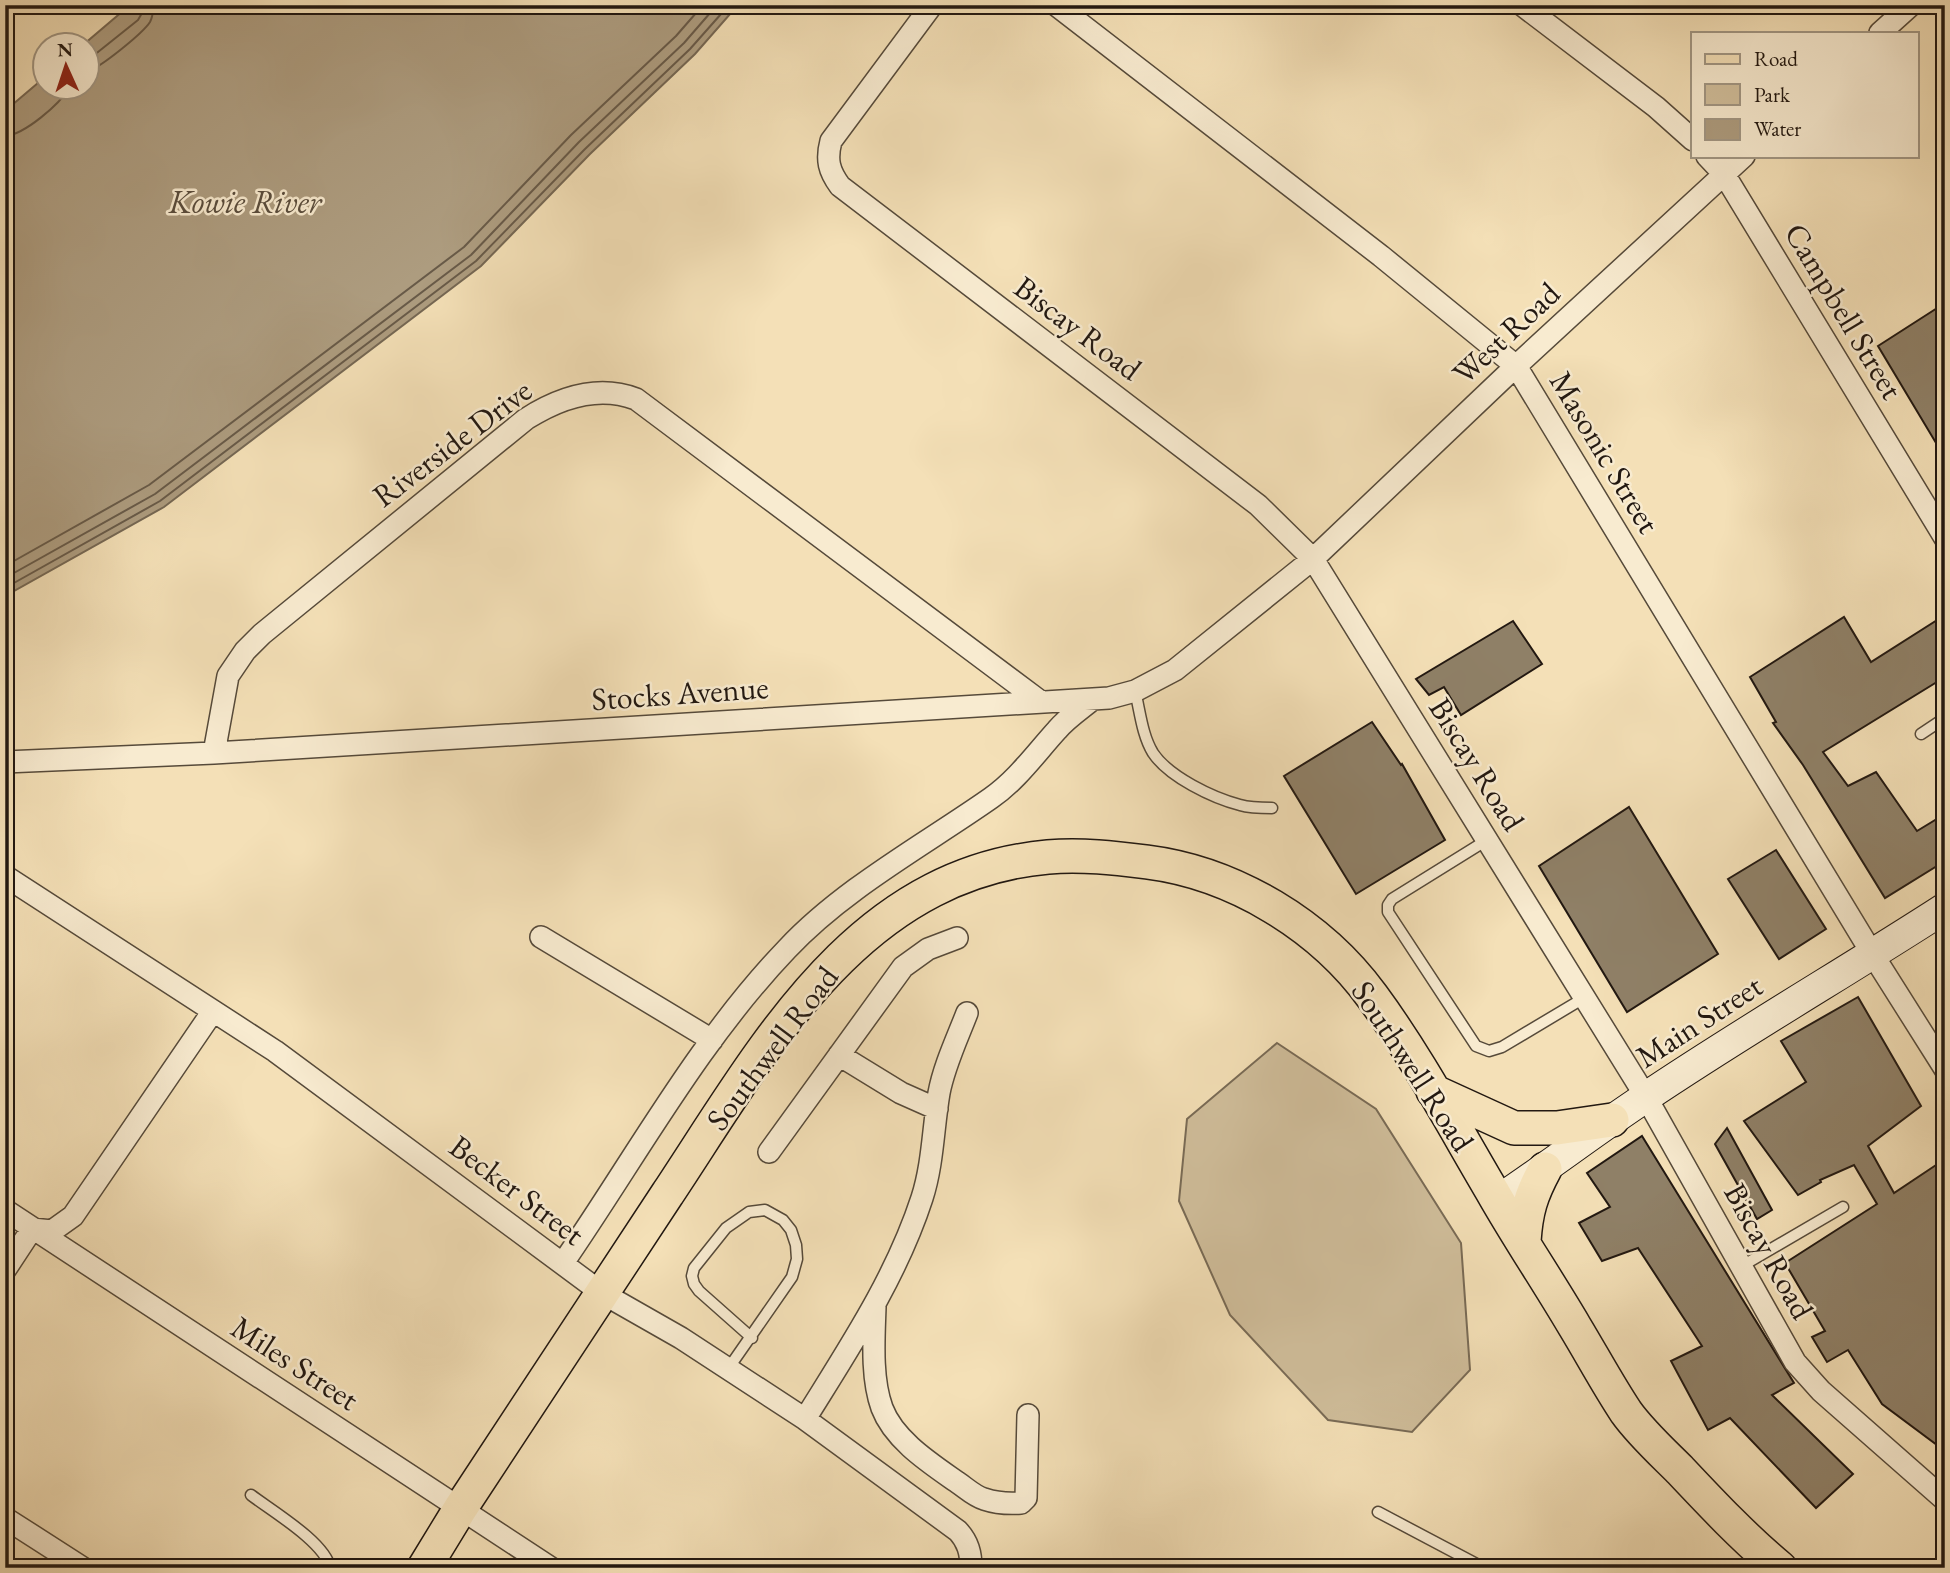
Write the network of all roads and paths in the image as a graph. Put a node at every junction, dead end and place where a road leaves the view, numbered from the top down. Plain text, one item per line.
1 (932, 5) edge
2 (1056, 5) edge
3 (1522, 5) edge
4 (1911, 5) edge
5 (1881, 32) edge
6 (1691, 138) edge
7 (1709, 158) edge
8 (1742, 158) edge
9 (1724, 174) junction
10 (1516, 366) junction
11 (1945, 538) edge
12 (1313, 559) junction
13 (1135, 691) junction
14 (1093, 699) junction
15 (1041, 702) junction
16 (1945, 718) edge
17 (1921, 734) dead end
18 (214, 753) junction
19 (5, 762) edge
20 (1272, 808) dead end
21 (1487, 840) junction
22 (5, 876) edge
23 (1945, 908) edge
24 (541, 937) dead end
25 (957, 937) dead end
26 (1873, 955) junction
27 (1584, 998) junction
28 (213, 1011) junction
29 (967, 1013) dead end
30 (712, 1040) junction
31 (839, 1055) junction
32 (1945, 1069) edge
33 (1433, 1091) junction
34 (1646, 1097) junction
35 (937, 1109) junction
36 (1612, 1120) junction
37 (769, 1153) dead end
38 (1545, 1169) junction
39 (1497, 1201) junction
40 (1843, 1207) dead end
41 (5, 1210) edge
42 (32, 1228) junction
43 (1524, 1241) junction
44 (563, 1263) junction
45 (1742, 1266) junction
46 (5, 1270) edge
47 (602, 1293) junction
48 (876, 1305) junction
49 (752, 1338) junction
50 (728, 1369) junction
51 (1028, 1415) dead end
52 (805, 1419) junction
53 (251, 1495) dead end
54 (1945, 1500) edge
55 (460, 1509) junction
56 (1378, 1512) dead end
57 (5, 1518) edge
58 (82, 1567) edge
59 (330, 1568) edge
60 (424, 1568) edge
61 (551, 1568) edge
62 (971, 1568) edge
63 (1484, 1568) edge
64 (1780, 1568) edge

1 - 12 street, Biscay Road
2 - 10 street, Masonic Street
3 - 6 street
4 - 5 street
7 - 9 street, Campbell Street
8 - 9 street, West Road
9 - 10 street, West Road
9 - 11 street, Campbell Street
10 - 12 street, West Road
10 - 26 street, Masonic Street
12 - 13 street, Stocks Avenue
12 - 21 street, Biscay Road
13 - 14 street, Stocks Avenue
13 - 20 lane
14 - 15 street, Stocks Avenue
14 - 30 street, Southwell Road
15 - 18 street, Stocks Avenue
15 - 18 street, Riverside Drive
16 - 17 lane
18 - 19 street, Stocks Avenue
21 - 27 street, Biscay Road
21 - 27 lane
22 - 28 street, Becker Street
23 - 26 street, Main Street
24 - 30 street
25 - 31 street
26 - 32 street, Masonic Street
26 - 34 street, Main Street
27 - 34 street, Biscay Road
28 - 42 street
28 - 44 street, Becker Street
29 - 35 street
30 - 44 street, Southwell Road
31 - 35 street
31 - 37 street
33 - 36 main road
33 - 39 main road, Southwell Road
33 - 47 main road, Southwell Road
34 - 36 street, Main Street
34 - 45 street, Biscay Road
35 - 48 street
36 - 38 street, Main Street
38 - 39 street, Main Street
38 - 43 main road
39 - 43 main road, Southwell Road
40 - 45 lane
41 - 42 street, Miles Street
42 - 46 street
42 - 55 street, Miles Street
43 - 64 main road, Southwell Road
44 - 47 street, Becker Street
45 - 54 street, Biscay Road
47 - 50 street, Becker Street
47 - 55 main road, Southwell Road
48 - 51 street
48 - 52 street
49 - 49 lane
49 - 50 lane
50 - 52 street, Becker Street
52 - 62 street, Becker Street
53 - 59 lane
55 - 60 main road, Southwell Road
55 - 61 street, Miles Street
56 - 63 lane
57 - 58 street

